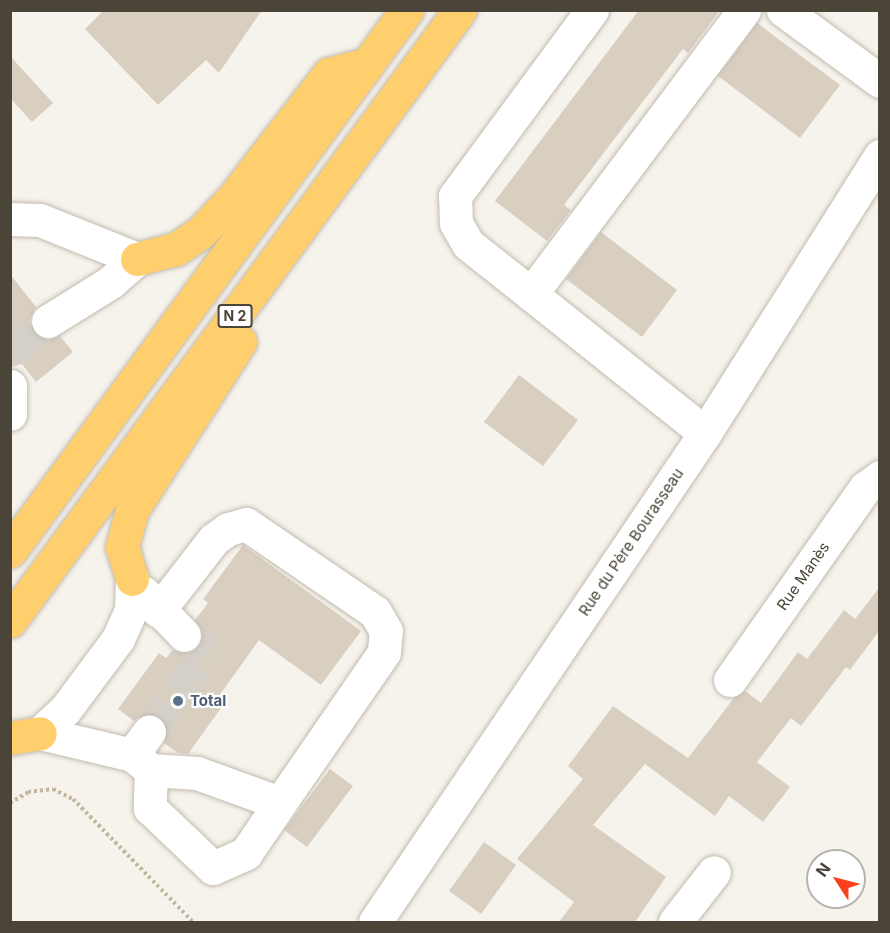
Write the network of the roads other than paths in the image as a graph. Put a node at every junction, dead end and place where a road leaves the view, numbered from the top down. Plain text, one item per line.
1 (407, 10) edge
2 (460, 10) edge
3 (592, 10) edge
4 (744, 10) edge
5 (783, 10) edge
6 (368, 64) junction
7 (879, 81) edge
8 (360, 146) junction
9 (879, 156) edge
10 (25, 219) edge
11 (10, 237) edge
12 (137, 259) junction
13 (531, 294) junction
14 (48, 321) tunnel mouth
15 (10, 386) edge
16 (10, 414) edge
17 (705, 433) junction
18 (879, 477) edge
19 (10, 551) edge
20 (132, 579) junction
21 (158, 611) junction
22 (10, 621) edge
23 (184, 635) tunnel mouth
24 (730, 680) dead end
25 (25, 735) edge
26 (144, 752) junction
27 (280, 803) junction
28 (714, 872) dead end
29 (375, 922) edge
30 (675, 922) edge

1 - 6 highway, N 2
2 - 8 highway, N 2
3 - 13 street
4 - 13 street
5 - 7 street
6 - 12 highway
6 - 19 highway, N 2
8 - 20 highway
8 - 22 highway, N 2
9 - 17 street, Rue du Père Bourasseau
10 - 11 street
10 - 12 street
12 - 14 street
13 - 17 street
15 - 16 street
17 - 29 street, Rue du Père Bourasseau
18 - 24 street, Rue Manès
20 - 21 street
20 - 25 street
21 - 23 street
21 - 27 street
25 - 26 street
26 - 27 street
26 - 27 street
28 - 30 street

